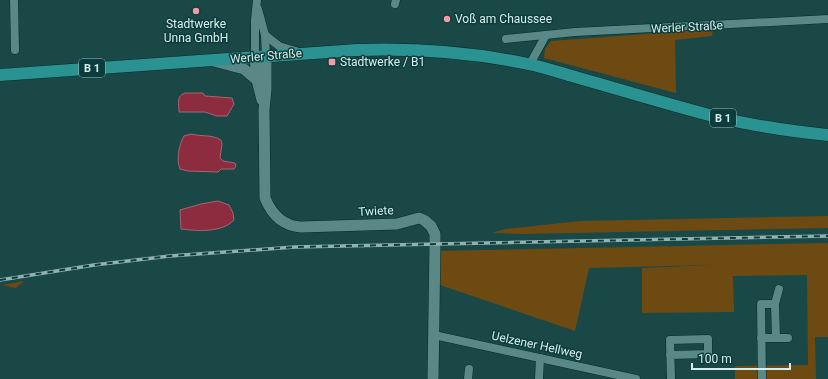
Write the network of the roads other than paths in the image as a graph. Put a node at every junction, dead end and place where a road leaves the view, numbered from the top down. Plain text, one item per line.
1 (14, 0) edge
2 (257, 3) edge
3 (828, 19) edge
4 (265, 35) junction
5 (546, 35) junction
6 (506, 38) dead end
7 (15, 50) dead end
8 (304, 53) junction
9 (260, 57) junction
10 (212, 61) junction
11 (530, 64) junction
12 (0, 75) edge
13 (257, 80) junction
14 (264, 110) junction
15 (828, 135) edge
16 (779, 289) dead end
17 (775, 304) junction
18 (434, 335) junction
19 (761, 338) junction
20 (776, 338) junction
21 (788, 338) dead end
22 (670, 355) junction
23 (540, 358) junction
24 (468, 369) dead end
25 (433, 379) edge
26 (468, 379) edge
27 (539, 379) edge
28 (636, 379) edge
29 (671, 379) edge
30 (762, 379) edge

1 - 7 street
2 - 4 street
2 - 9 street
3 - 5 street, Werler Straße
4 - 8 street
4 - 9 street
5 - 6 street, Werler Straße
5 - 11 street
8 - 9 main road, Werler Straße / B 1
8 - 11 main road, Werler Straße / B 1
9 - 10 main road, Werler Straße / B 1
9 - 13 street, Twiete
9 - 14 street, Twiete
10 - 12 main road, Werler Straße / B 1
10 - 13 street
11 - 15 main road, Werler Straße / B 1
13 - 14 street, Twiete
14 - 18 street, Twiete
16 - 17 street
17 - 19 street
17 - 20 street
18 - 23 street, Uelzener Hellweg
18 - 25 street, Twiete
19 - 20 street
19 - 30 street
20 - 21 street
22 - 22 street
22 - 29 street
23 - 27 street
23 - 28 street, Uelzener Hellweg
24 - 26 street

